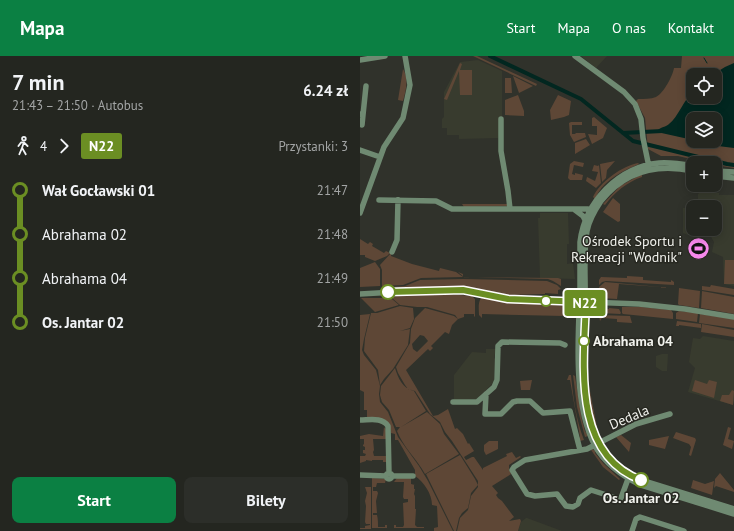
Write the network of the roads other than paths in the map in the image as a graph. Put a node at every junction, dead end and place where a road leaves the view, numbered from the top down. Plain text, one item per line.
1 (385, 56) edge
2 (405, 56) edge
3 (575, 56) edge
4 (360, 60) edge
5 (366, 86) dead end
6 (361, 114) edge
7 (501, 119) dead end
8 (362, 125) dead end
9 (360, 150) edge
10 (380, 157) junction
11 (686, 165) edge
12 (649, 167) junction
13 (686, 170) edge
14 (722, 171) edge
15 (734, 172) edge
16 (722, 177) edge
17 (734, 178) edge
18 (379, 200) dead end
19 (398, 200) junction
20 (510, 209) junction
21 (575, 210) junction
22 (592, 211) junction
23 (360, 213) edge
24 (585, 220) junction
25 (392, 252) dead end
26 (360, 294) edge
27 (579, 302) junction
28 (586, 302) junction
29 (734, 317) edge
30 (565, 345) dead end
31 (486, 394) junction
32 (453, 402) dead end
33 (477, 402) junction
34 (486, 405) junction
35 (670, 414) dead end
36 (360, 420) edge
37 (597, 445) junction
38 (580, 450) junction
39 (360, 475) edge
40 (389, 475) junction
41 (413, 476) dead end
42 (628, 479) junction
43 (734, 509) edge
44 (734, 514) edge
45 (632, 531) edge
46 (684, 531) edge

1 - 4 street
2 - 10 street
3 - 12 street
5 - 6 street
6 - 8 street
7 - 20 street
9 - 10 street
10 - 23 street
11 - 12 street
12 - 13 street
12 - 22 street
14 - 15 street
16 - 17 street
18 - 19 street
19 - 20 street
19 - 25 street
20 - 21 street
21 - 22 street
21 - 24 street
22 - 24 street
22 - 28 street
24 - 27 street
26 - 27 street
27 - 28 street
27 - 37 street
28 - 29 street
28 - 37 street
30 - 31 street
31 - 33 street
31 - 34 street
32 - 33 street
33 - 34 street
34 - 38 street
35 - 37 street, Dedala
36 - 40 street
37 - 38 street, Dedala
37 - 42 street
37 - 43 street
38 - 42 street, Dedala
39 - 40 street
40 - 41 street
42 - 44 street
45 - 46 street

